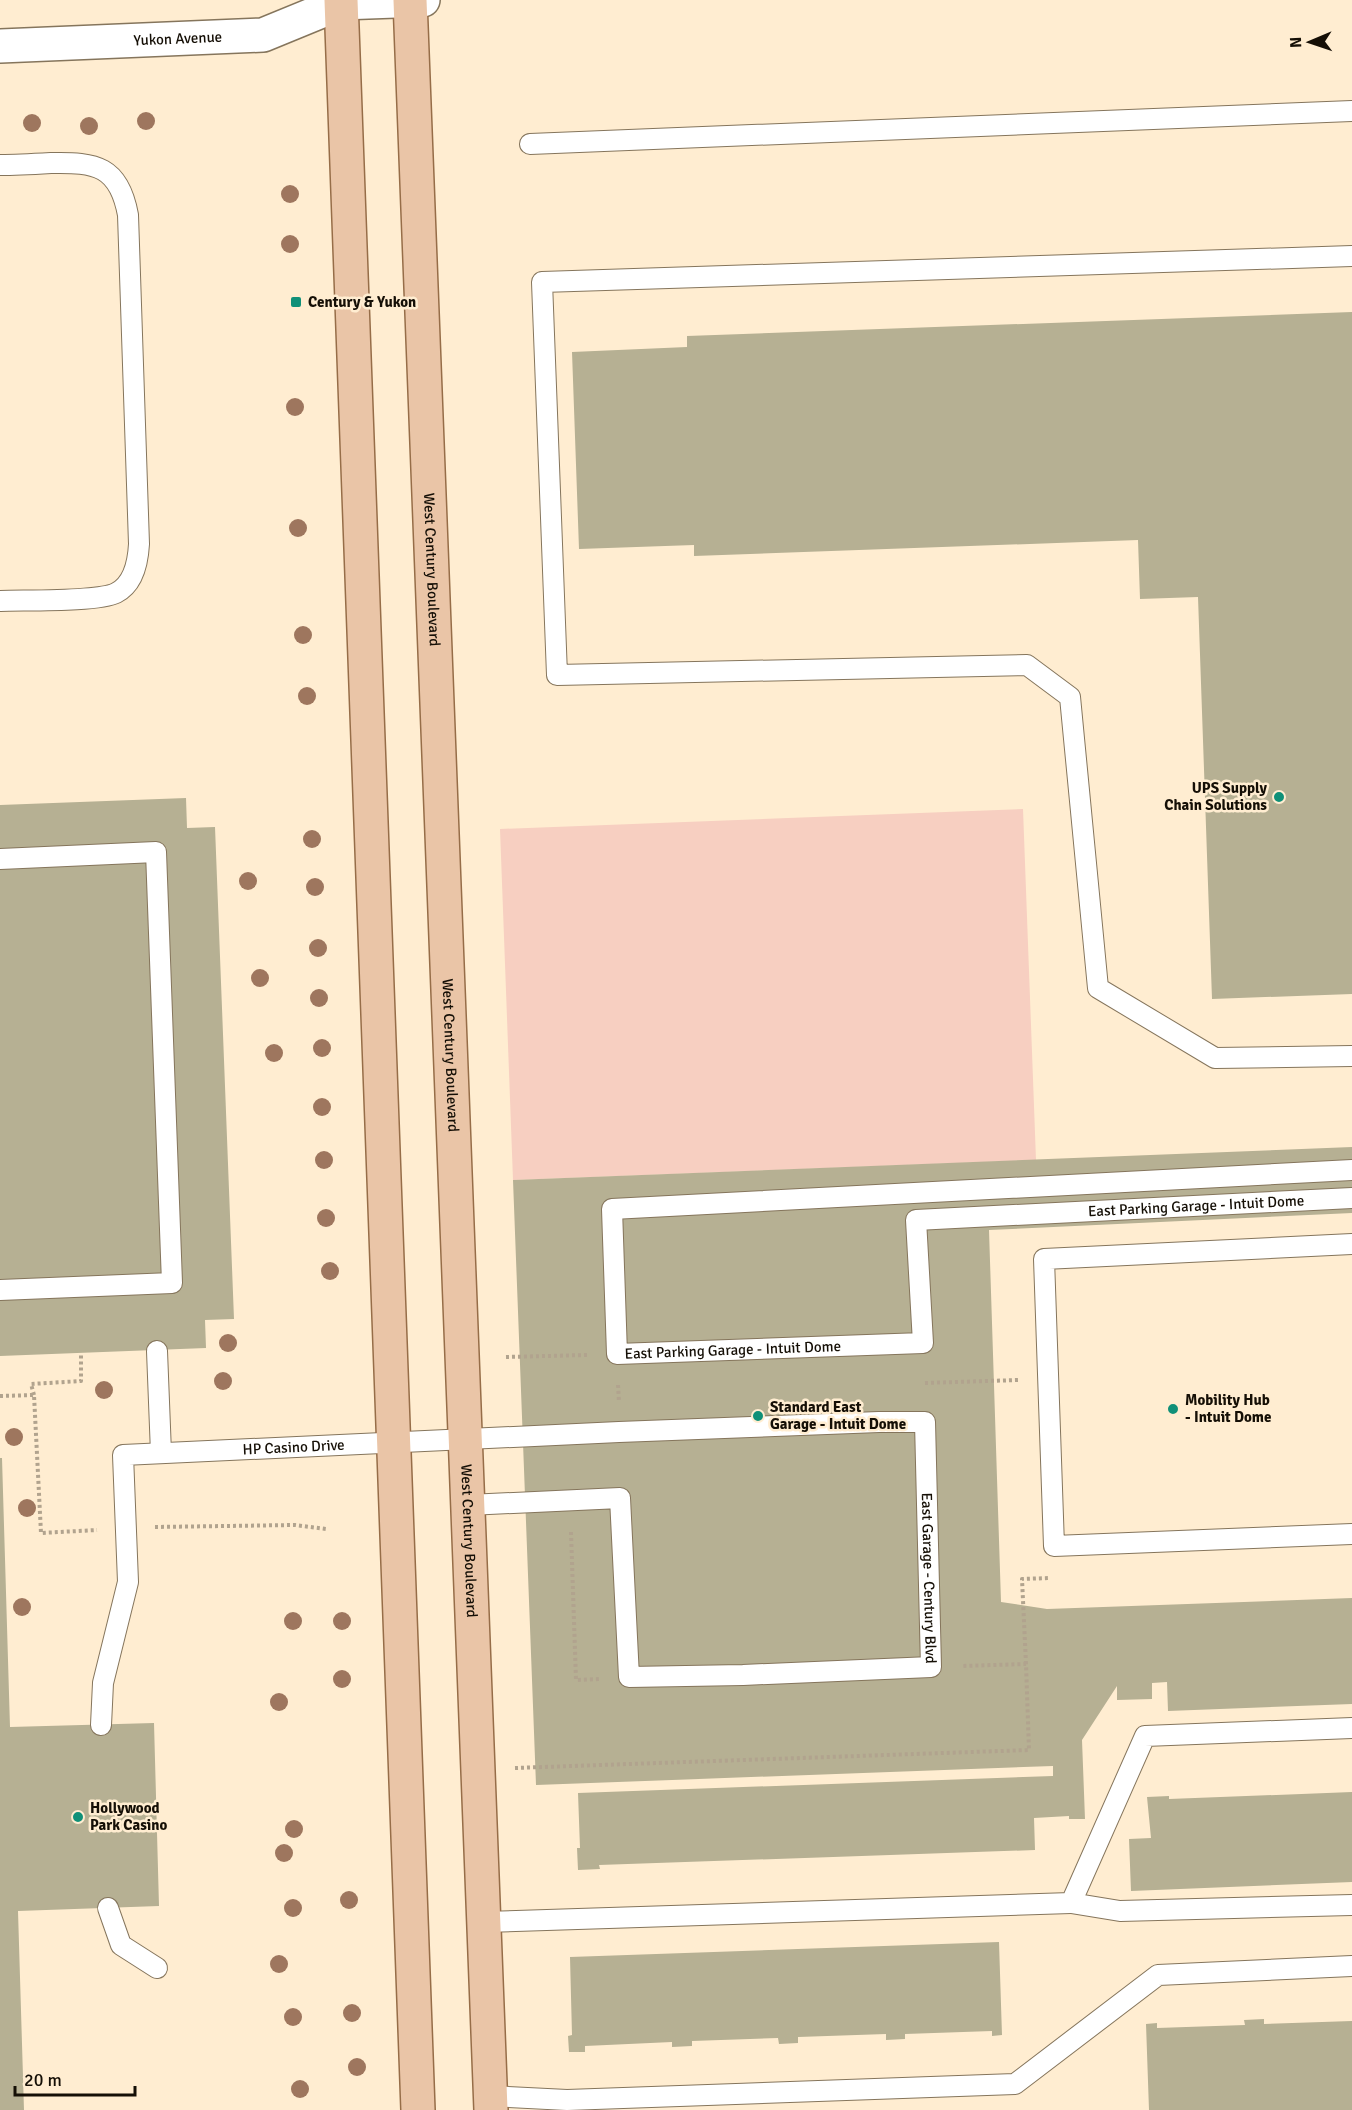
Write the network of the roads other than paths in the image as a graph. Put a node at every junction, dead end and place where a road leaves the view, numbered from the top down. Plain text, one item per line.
1 (414, 0) edge
2 (338, 1) edge
3 (0, 46) edge
4 (1352, 111) edge
5 (530, 144) dead end
6 (0, 165) edge
7 (1352, 256) edge
8 (0, 601) edge
9 (0, 859) edge
10 (1352, 1056) edge
11 (1352, 1170) edge
12 (1352, 1198) edge
13 (1352, 1244) edge
14 (0, 1290) edge
15 (157, 1351) dead end
16 (466, 1440) junction
17 (394, 1443) junction
18 (161, 1453) junction
19 (468, 1505) junction
20 (1352, 1534) edge
21 (101, 1725) dead end
22 (1352, 1728) edge
23 (1071, 1903) junction
24 (1352, 1905) edge
25 (108, 1908) dead end
26 (484, 1922) junction
27 (1352, 1966) edge
28 (157, 1968) dead end
29 (491, 2103) edge
30 (418, 2110) edge

1 - 2 street
1 - 16 main road, West Century Boulevard
2 - 3 street, Yukon Avenue
2 - 17 main road
4 - 5 lane
6 - 8 lane
7 - 10 lane
9 - 14 lane
11 - 12 lane, East Parking Garage - Intuit Dome
13 - 20 lane
15 - 18 lane
16 - 17 lane, HP Casino Drive
16 - 19 main road, West Century Boulevard
16 - 19 lane, East Garage - Century Blvd
17 - 18 lane, HP Casino Drive
17 - 30 main road
18 - 21 lane, HP Casino Drive
19 - 26 main road, West Century Boulevard
22 - 23 lane
23 - 24 lane
23 - 26 lane
25 - 28 lane
26 - 29 main road, West Century Boulevard
27 - 29 lane

